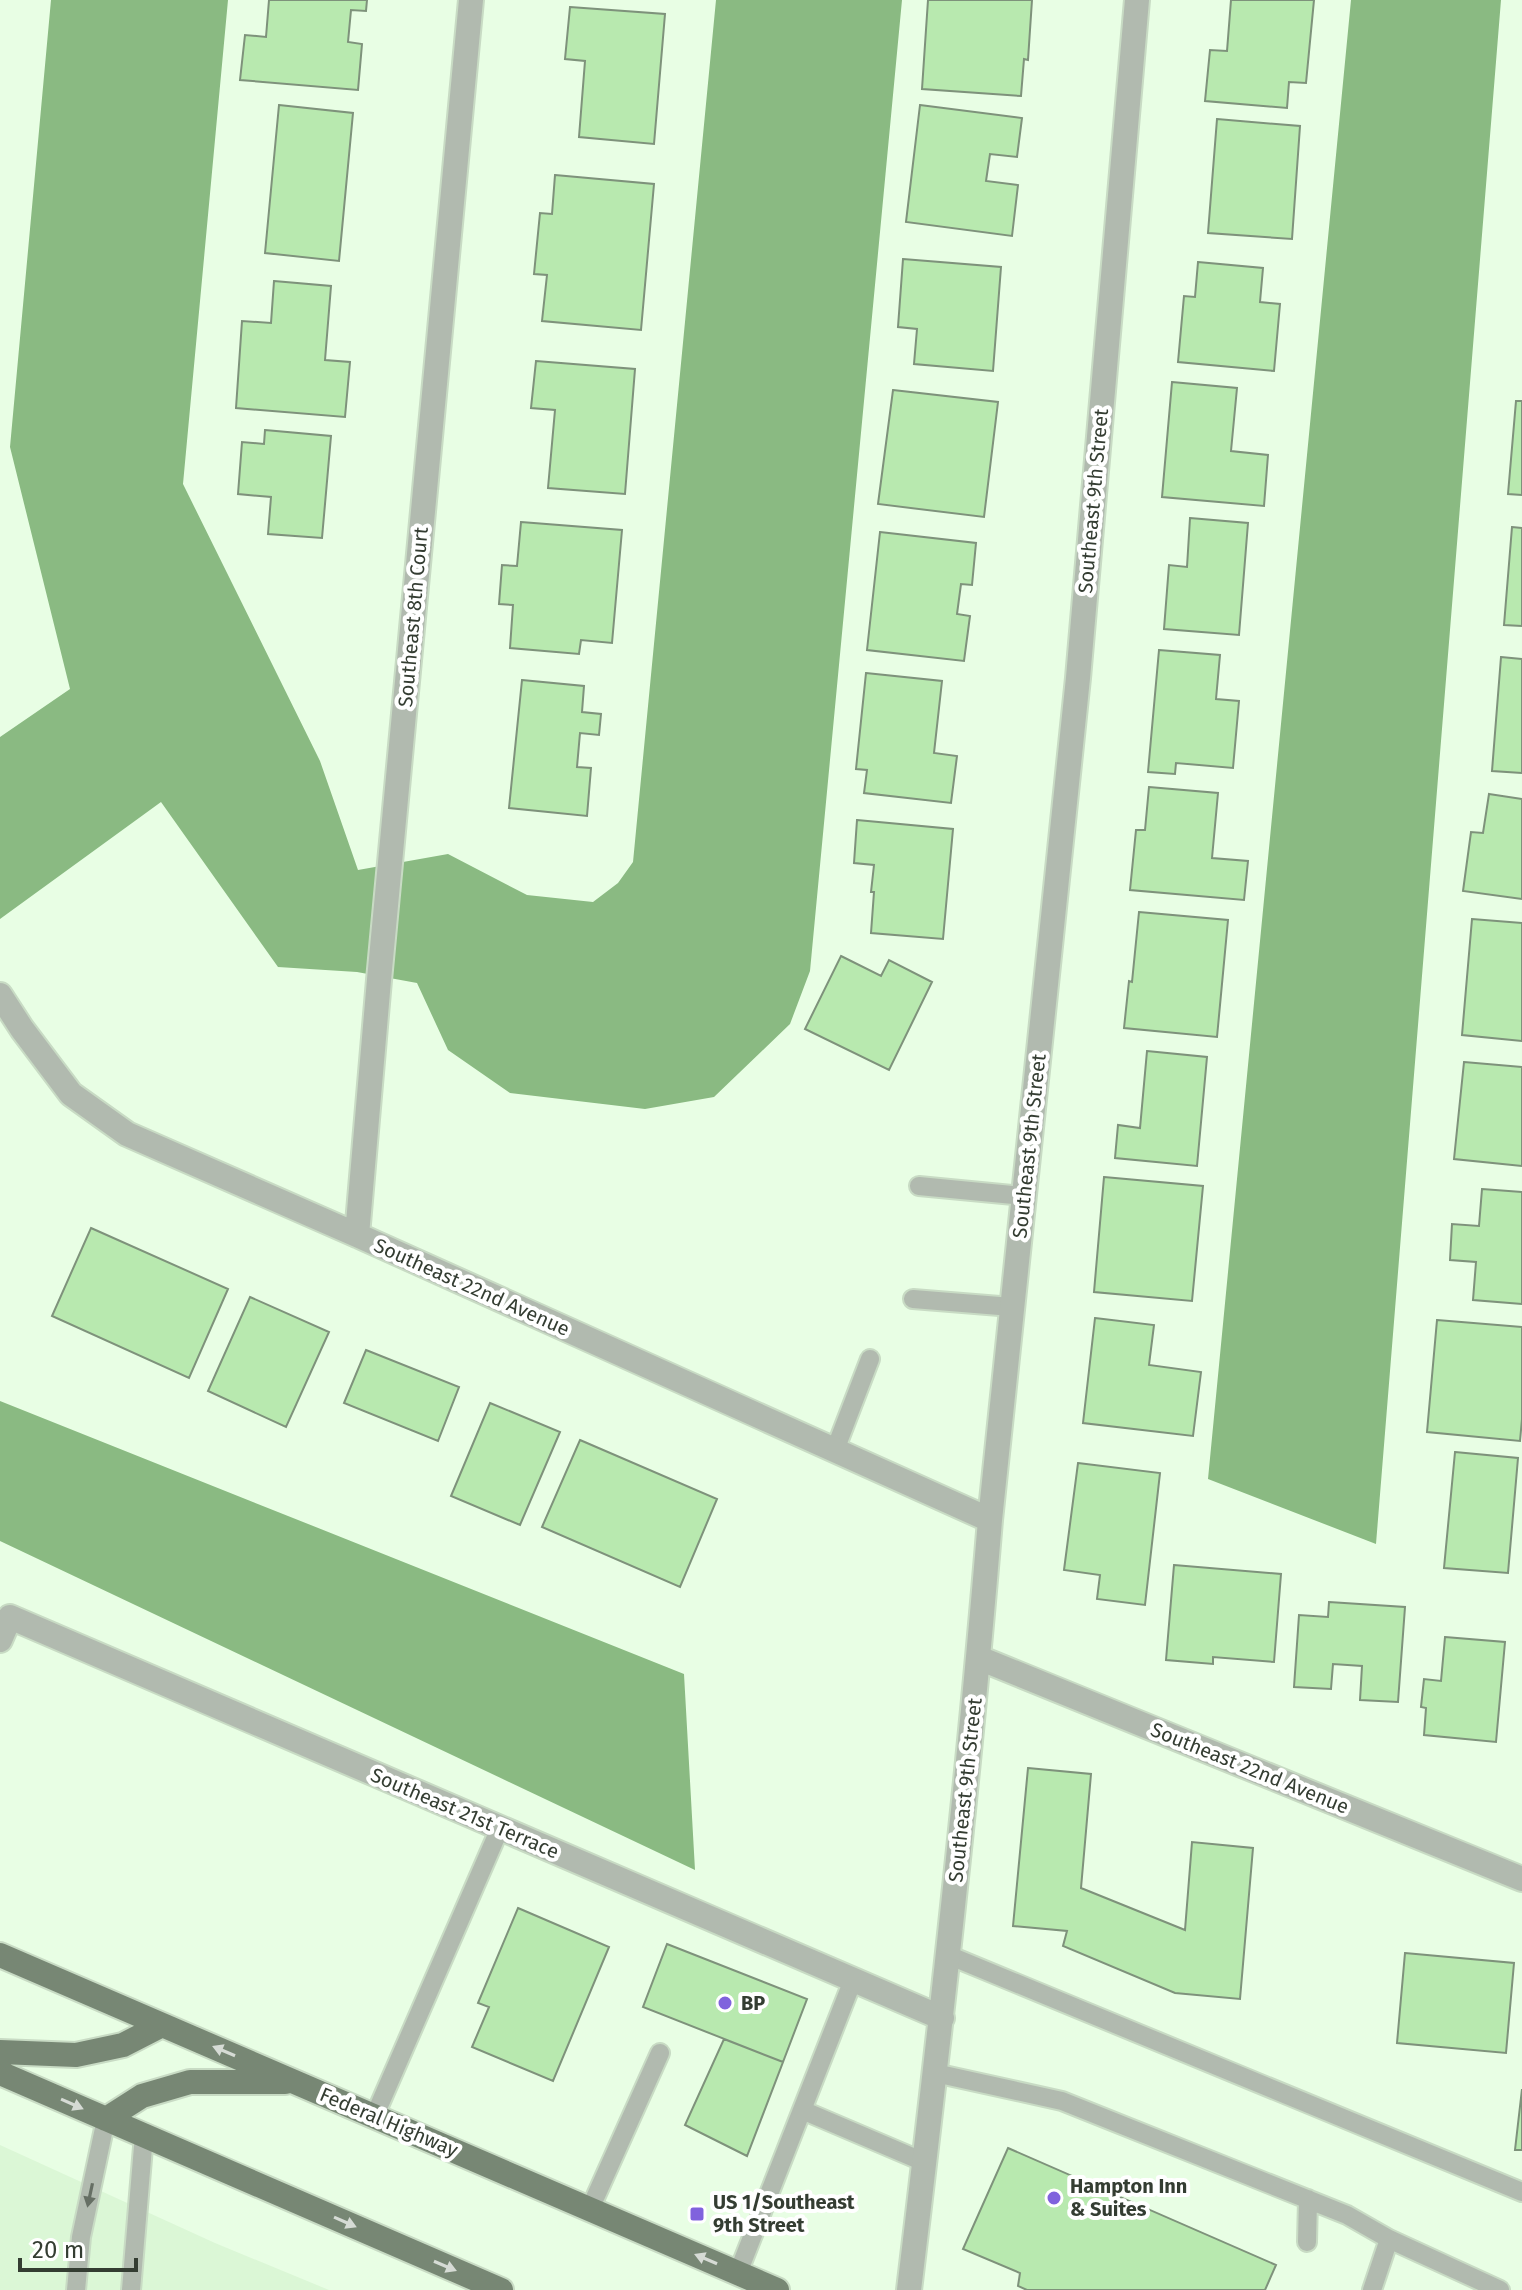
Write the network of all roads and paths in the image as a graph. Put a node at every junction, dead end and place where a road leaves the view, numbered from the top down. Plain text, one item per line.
1 (471, 0) edge
2 (1137, 0) edge
3 (0, 995) edge
4 (919, 1186) dead end
5 (1024, 1196) junction
6 (357, 1235) junction
7 (913, 1299) dead end
8 (1012, 1307) junction
9 (870, 1359) dead end
10 (835, 1450) junction
11 (990, 1520) junction
12 (0, 1640) edge
13 (979, 1658) junction
14 (500, 1828) junction
15 (1522, 1879) edge
16 (0, 1955) edge
17 (948, 1955) junction
18 (853, 1980) junction
19 (942, 2018) junction
20 (162, 2025) junction
21 (0, 2052) edge
22 (660, 2053) dead end
23 (0, 2073) edge
24 (935, 2073) junction
25 (296, 2082) junction
26 (802, 2110) junction
27 (375, 2115) junction
28 (106, 2119) junction
29 (144, 2135) junction
30 (924, 2162) junction
31 (1522, 2192) edge
32 (1308, 2199) junction
33 (590, 2209) junction
34 (1389, 2239) junction
35 (1307, 2242) dead end
36 (738, 2273) junction
37 (76, 2290) edge
38 (131, 2290) edge
39 (501, 2290) edge
40 (777, 2290) edge
41 (909, 2290) edge
42 (1372, 2290) edge
43 (1500, 2290) edge

1 - 6 street, Southeast 8th Court
2 - 5 street, Southeast 9th Street
3 - 6 street, Southeast 22nd Avenue
4 - 5 lane
5 - 8 street, Southeast 9th Street
6 - 10 street, Southeast 22nd Avenue
7 - 8 lane
8 - 11 street, Southeast 9th Street
9 - 10 lane
10 - 11 street, Southeast 22nd Avenue
11 - 13 street, Southeast 9th Street
12 - 14 street, Southeast 21st Terrace
13 - 15 street, Southeast 22nd Avenue
13 - 17 street, Southeast 9th Street
14 - 18 street, Southeast 21st Terrace
14 - 27 lane
16 - 20 main road, Federal Highway
17 - 19 street, Southeast 9th Street
17 - 31 lane
18 - 19 street, Southeast 21st Terrace
18 - 26 lane
19 - 24 street, Southeast 9th Street
20 - 21 main road
25 -> 20 main road, Federal Highway
22 - 33 lane
23 -> 28 main road
24 - 30 street, Southeast 9th Street
24 - 32 lane
25 - 27 main road, Federal Highway
25 - 28 main road
26 - 30 lane
26 - 36 lane
27 - 33 main road, Federal Highway
28 - 29 main road
28 -> 37 lane
29 - 38 lane
29 -> 39 main road
30 - 41 street, Southeast 9th Street
32 - 34 lane
32 - 35 lane
36 -> 33 main road, Federal Highway
34 - 42 lane
34 - 43 lane
36 - 40 main road, Federal Highway

